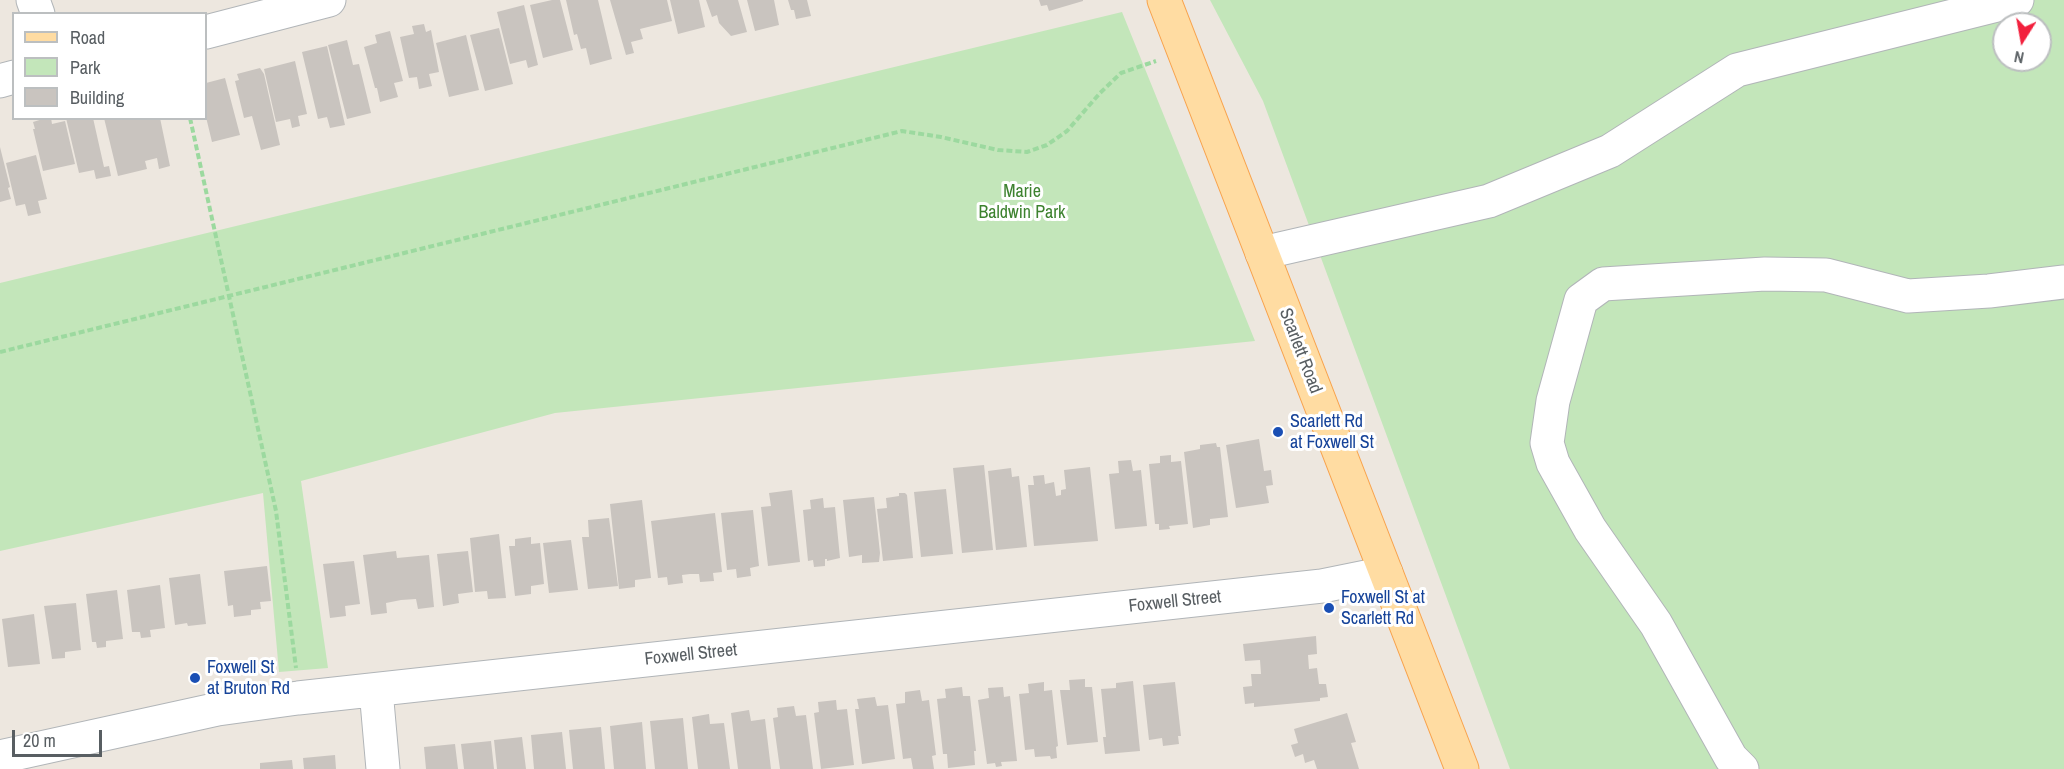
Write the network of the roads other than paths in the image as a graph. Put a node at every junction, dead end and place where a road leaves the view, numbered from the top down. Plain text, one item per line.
1 (329, 0) edge
2 (1164, 0) edge
3 (2017, 0) edge
4 (207, 32) edge
5 (1263, 253) junction
6 (2064, 282) edge
7 (1386, 573) junction
8 (376, 690) junction
9 (0, 758) edge
10 (383, 769) edge
11 (1462, 769) edge
12 (1742, 769) edge

1 - 4 street
2 - 5 main road, Scarlett Road
3 - 5 street
5 - 7 main road, Scarlett Road
6 - 12 street
7 - 8 street, Foxwell Street
7 - 11 main road, Scarlett Road
8 - 9 street, Foxwell Street
8 - 10 street

